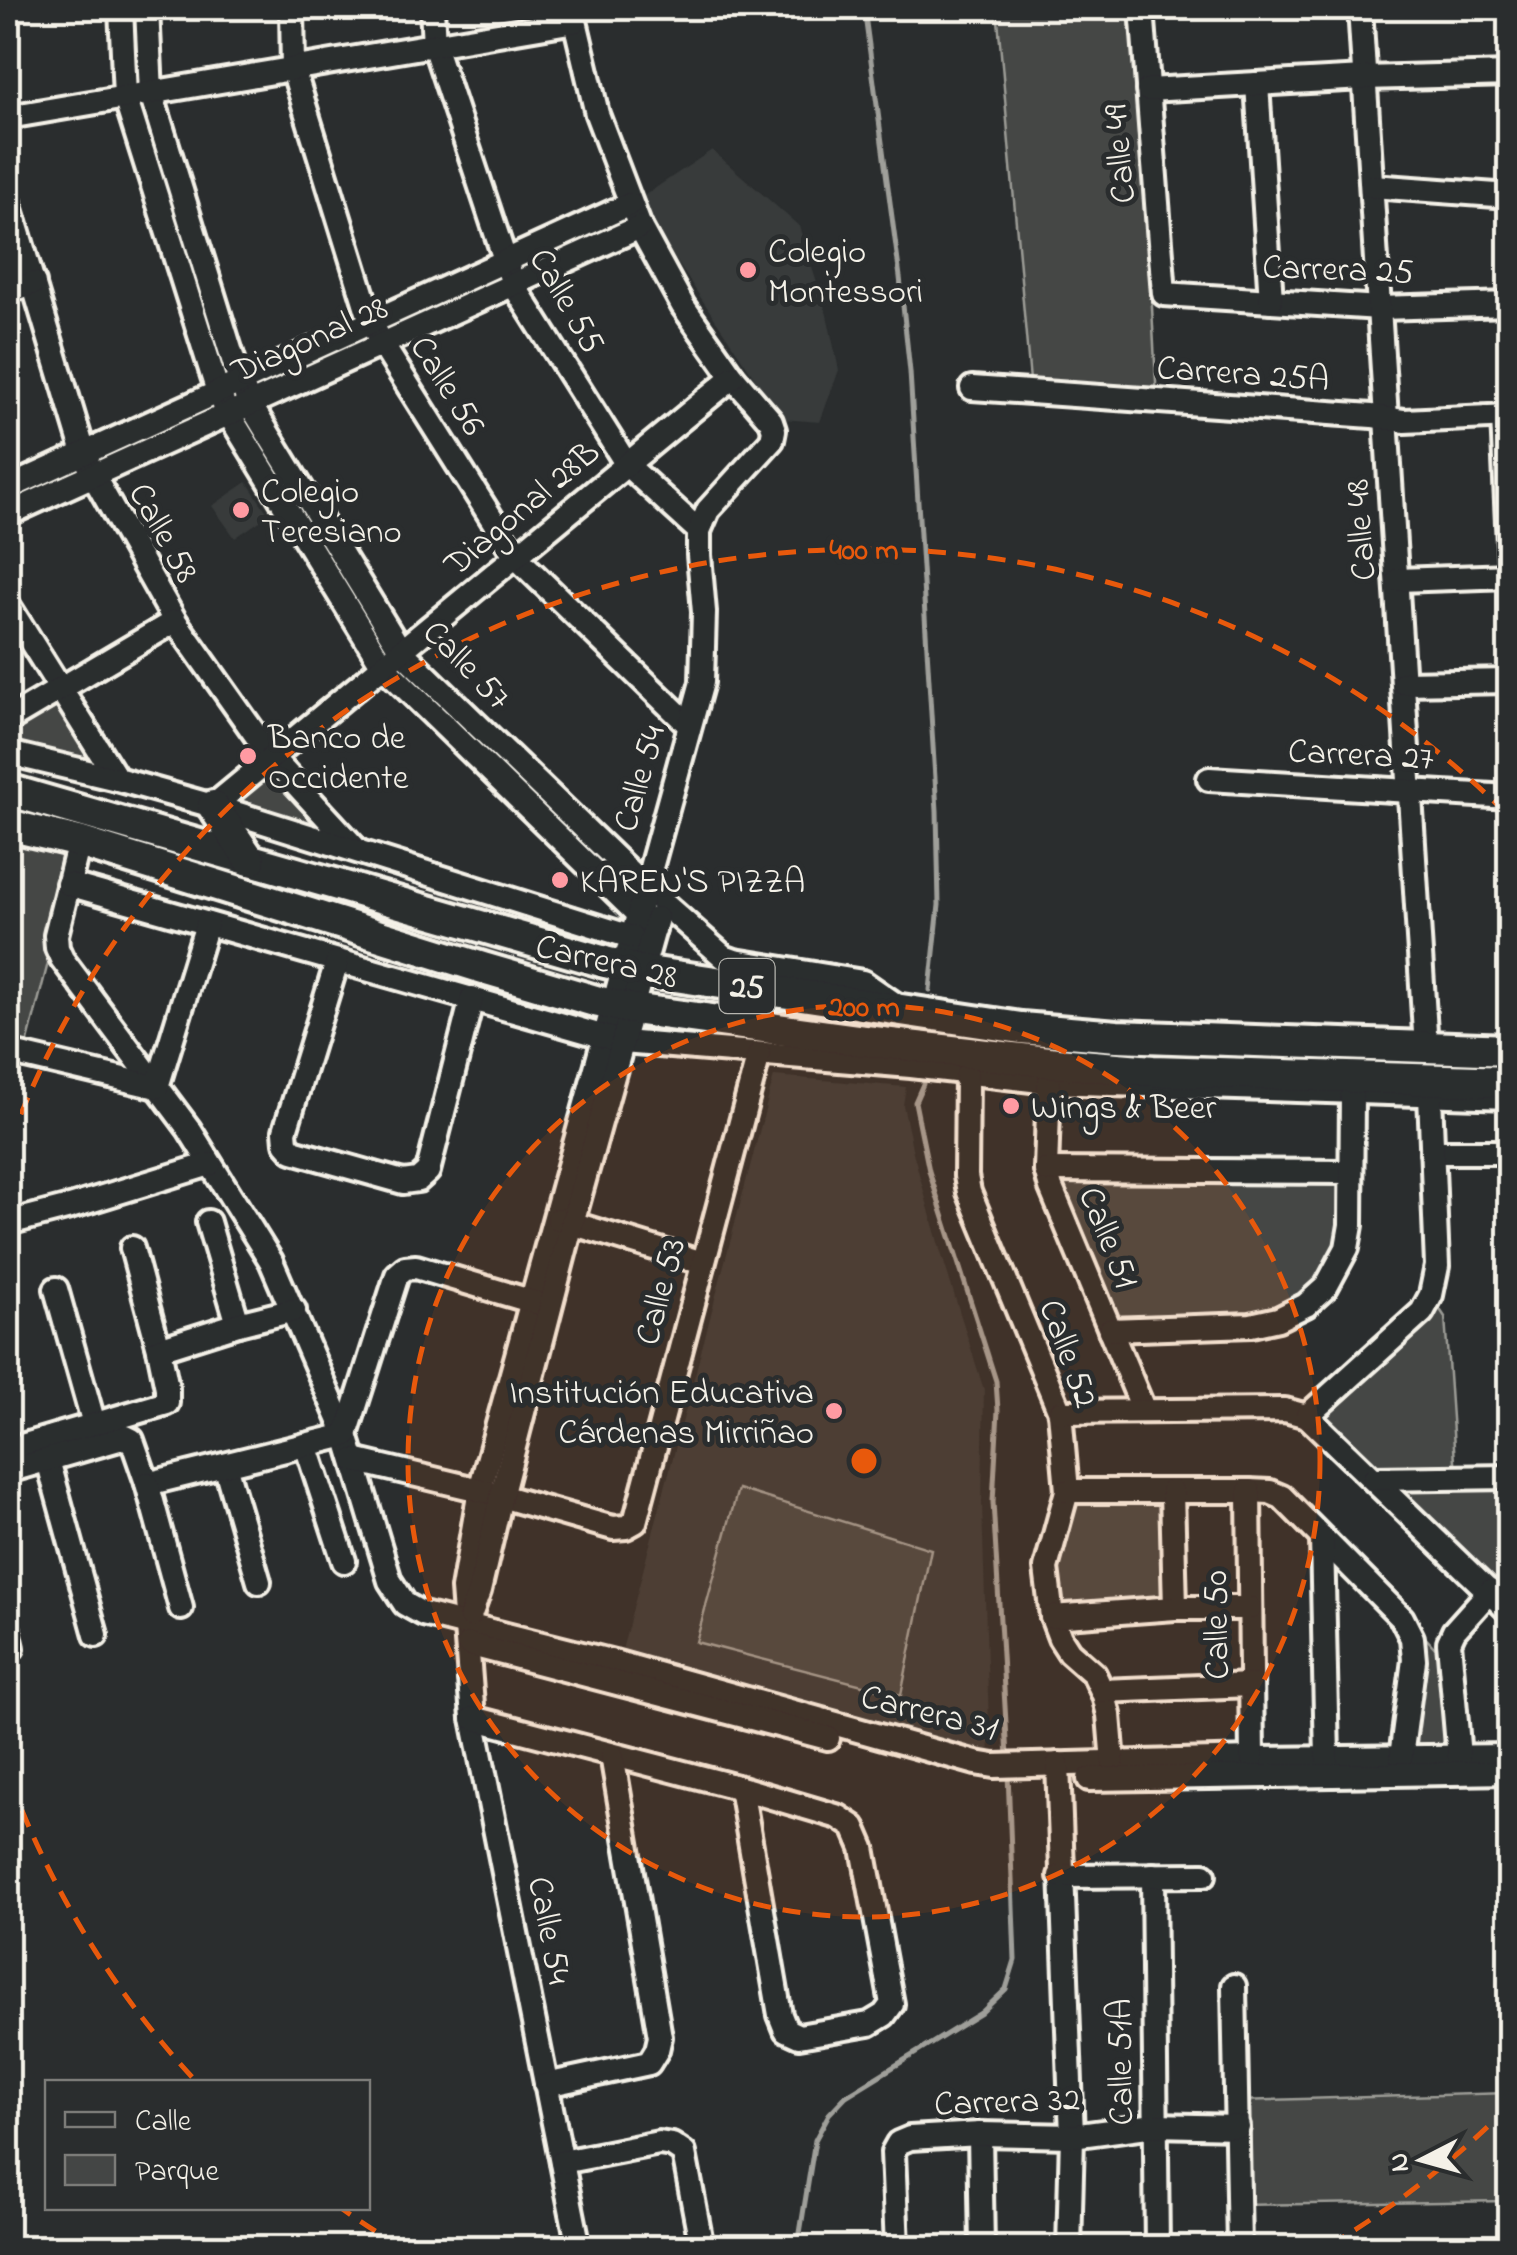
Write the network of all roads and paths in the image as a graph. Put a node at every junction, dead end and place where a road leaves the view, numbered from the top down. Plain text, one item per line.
1 (122, 8) edge
2 (147, 8) edge
3 (292, 8) edge
4 (432, 8) edge
5 (1142, 8) edge
6 (1360, 8) edge
7 (575, 14) edge
8 (434, 45) junction
9 (292, 69) junction
10 (1510, 74) edge
11 (1364, 78) junction
12 (1257, 84) junction
13 (1148, 90) junction
14 (151, 93) junction
15 (125, 97) junction
16 (8, 117) edge
17 (1372, 186) junction
18 (1510, 196) edge
19 (8, 199) edge
20 (630, 204) junction
21 (640, 226) junction
22 (504, 262) junction
23 (34, 282) junction
24 (513, 284) junction
25 (8, 291) edge
26 (1164, 294) joint
27 (1271, 301) junction
28 (1510, 304) edge
29 (1380, 308) junction
30 (371, 322) junction
31 (382, 344) junction
32 (733, 377) junction
33 (240, 382) junction
34 (972, 388) dead end
35 (218, 392) junction
36 (239, 409) junction
37 (1506, 416) edge
38 (1387, 419) junction
39 (88, 464) junction
40 (627, 465) junction
41 (8, 488) edge
42 (8, 514) edge
43 (699, 531) junction
44 (516, 556) junction
45 (1510, 566) edge
46 (1510, 576) edge
47 (1398, 580) junction
48 (8, 605) edge
49 (175, 622) junction
50 (392, 658) junction
51 (1510, 681) edge
52 (1404, 684) junction
53 (60, 689) junction
54 (8, 720) edge
55 (689, 725) junction
56 (8, 753) edge
57 (272, 758) junction
58 (117, 779) junction
59 (1209, 780) dead end
60 (8, 790) edge
61 (1412, 791) junction
62 (1510, 797) edge
63 (214, 806) junction
64 (8, 825) edge
65 (79, 842) junction
66 (356, 849) junction
67 (250, 860) junction
68 (68, 884) junction
69 (653, 893) junction
70 (207, 924) junction
71 (641, 927) junction
72 (337, 962) junction
73 (633, 969) junction
74 (472, 998) junction
75 (623, 1008) junction
76 (902, 1010) junction
77 (614, 1039) junction
78 (1426, 1048) junction
79 (1510, 1050) edge
80 (8, 1052) edge
81 (759, 1054) junction
82 (968, 1074) junction
83 (1049, 1082) junction
84 (1510, 1082) edge
85 (156, 1086) junction
86 (1405, 1089) junction
87 (1352, 1093) junction
88 (1510, 1097) edge
89 (1432, 1152) junction
90 (1510, 1152) edge
91 (210, 1164) junction
92 (1046, 1170) junction
93 (1351, 1172) junction
94 (564, 1220) junction
95 (208, 1222) dead end
96 (8, 1223) edge
97 (132, 1248) dead end
98 (702, 1264) junction
99 (56, 1289) dead end
100 (541, 1304) junction
101 (294, 1310) junction
102 (238, 1324) junction
103 (1110, 1330) junction
104 (159, 1349) junction
105 (1060, 1412) junction
106 (1144, 1412) junction
107 (1306, 1416) junction
108 (94, 1424) junction
109 (346, 1435) junction
110 (306, 1445) junction
111 (9, 1449) edge
112 (48, 1460) junction
113 (354, 1460) junction
114 (226, 1464) junction
115 (1510, 1477) edge
116 (1374, 1479) junction
117 (148, 1483) junction
118 (1172, 1491) junction
119 (1259, 1491) junction
120 (1067, 1492) junction
121 (490, 1493) junction
122 (1322, 1539) junction
123 (344, 1561) dead end
124 (259, 1582) dead end
125 (1490, 1591) junction
126 (181, 1608) dead end
127 (1176, 1608) junction
128 (1250, 1608) junction
129 (1510, 1612) edge
130 (1052, 1616) junction
131 (467, 1634) junction
132 (96, 1635) dead end
133 (1251, 1684) junction
134 (1102, 1690) junction
135 (472, 1718) junction
136 (612, 1754) junction
137 (1510, 1756) edge
138 (1402, 1757) junction
139 (1459, 1757) junction
140 (1327, 1758) junction
141 (1252, 1759) junction
142 (1113, 1763) junction
143 (1058, 1772) junction
144 (1510, 1772) edge
145 (741, 1788) junction
146 (1204, 1875) dead end
147 (1060, 1876) junction
148 (1152, 1876) junction
149 (1234, 1986) dead end
150 (546, 2085) junction
151 (1155, 2125) junction
152 (1238, 2127) junction
153 (980, 2134) junction
154 (1072, 2136) junction
155 (562, 2162) junction
156 (579, 2248) edge
157 (702, 2248) edge
158 (898, 2248) edge
159 (982, 2248) edge
160 (1069, 2248) edge
161 (1157, 2248) edge
162 (1240, 2248) edge

1 - 15 street, Calle 57
2 - 14 street, Calle 57
3 - 9 street, Calle 56
4 - 8 street, Calle 55
5 - 13 street, Calle 49
6 - 11 street, Calle 48
7 - 8 street
7 - 20 street
8 - 9 street
8 - 22 street, Calle 55
9 - 14 street
9 - 30 street, Calle 56
10 - 11 street
11 - 12 street
11 - 17 street, Calle 48
12 - 13 street
12 - 27 street
13 - 26 street, Calle 49
14 - 15 street
14 - 33 street, Calle 57
15 - 16 street
15 - 35 street, Calle 57
17 - 18 street
17 - 29 street, Calle 48
19 - 23 street, Calle 58
20 - 21 street
20 - 22 street, Diagonal 28
21 - 24 street, Diagonal 28
21 - 32 street
22 - 24 street, Calle 55
22 - 30 street, Diagonal 28
23 - 25 street
23 - 39 street, Calle 58
24 - 31 street, Diagonal 28
24 - 40 street, Calle 55
26 - 27 street, Carrera 25
27 - 29 street, Carrera 25
28 - 29 street, Carrera 25
29 - 38 street, Calle 48
30 - 31 street, Calle 56
30 - 33 street, Diagonal 28
31 - 36 street, Diagonal 28
31 - 44 street, Calle 56
32 - 40 street, Diagonal 28B
32 - 43 street
33 - 35 street, Diagonal 28
33 - 36 street, Calle 57
34 - 38 street, Carrera 25A
35 - 36 street, Calle 57
35 - 39 street, Diagonal 28
36 - 39 street, Diagonal 28
36 - 50 street, Calle 57
37 - 38 street, Carrera 25A
37 - 45 street
38 - 47 street, Calle 48
39 - 41 street, Diagonal 28
39 - 42 street, Diagonal 28
39 - 49 street, Calle 58
40 - 43 street, Calle 55
40 - 44 street, Diagonal 28B
43 - 55 street, Calle 54
44 - 50 street, Diagonal 28B
44 - 55 street, Calle 56
46 - 47 street
47 - 52 street, Calle 48
48 - 53 street
49 - 53 street
49 - 57 street, Calle 58
50 - 57 street, Diagonal 28B
50 - 69 street, Calle 57
50 - 71 street, Calle 57
51 - 52 street
52 - 61 street, Calle 48
53 - 54 street
53 - 58 street
55 - 69 street, Calle 54
56 - 58 street, Carrera 28
57 - 63 street, Diagonal 28B
57 - 66 street, Calle 58
58 - 63 street, Carrera 28
59 - 61 street, Carrera 27
60 - 67 main road, Carrera 28 / 25
61 - 62 street, Carrera 27
61 - 78 street, Calle 48
63 - 66 street, Carrera 28
63 - 67 main road
64 - 65 main road, Carrera 28 / 25
65 - 68 street
65 - 75 main road, Carrera 28 / 25
66 - 71 street, Carrera 28
67 - 73 main road, Carrera 28 / 25
68 - 70 street, Carrera 28
68 - 85 street
69 - 71 street, Calle 54
69 - 76 street, Calle 57
70 - 72 street, Carrera 28
70 - 85 street
71 - 73 street, Calle 54
72 - 74 street, Carrera 28
72 - 74 street
73 - 75 street, Calle 54
73 - 76 main road, Carrera 28 / 25
74 - 77 street, Carrera 28
75 - 77 street, Calle 54
75 - 86 main road, Carrera 28 / 25
76 - 78 main road, Carrera 28 / 25
77 - 81 street, Carrera 28
77 - 94 street, Calle 54
78 - 79 main road, Carrera 28 / 25
80 - 85 street
81 - 82 street, Carrera 28
81 - 98 street, Calle 53
82 - 83 street, Carrera 28
82 - 105 street, Calle 52
83 - 87 street, Carrera 28
83 - 92 street, Calle 51
84 - 86 main road, Carrera 28 / 25
85 - 91 street
86 - 87 street, Carrera 28
86 - 88 street, Carrera 28
86 - 89 street
87 - 93 street
89 - 90 street
89 - 107 street
91 - 96 street
91 - 101 street
92 - 93 street
92 - 103 street, Calle 51
93 - 103 street
94 - 98 street
94 - 100 street, Calle 54
95 - 102 street
97 - 104 street
98 - 121 street, Calle 53
99 - 108 street
100 - 109 street
100 - 121 street, Calle 54
101 - 102 street
101 - 109 street
102 - 104 street
103 - 106 street, Calle 51
104 - 108 street
105 - 106 street
105 - 120 street, Calle 52
106 - 107 street
107 - 116 street
108 - 111 street
109 - 110 street
109 - 113 street
110 - 114 street
110 - 123 street
111 - 112 street
112 - 117 street
112 - 132 street
113 - 121 street
113 - 131 street, Carrera 31
114 - 117 street
114 - 124 street
115 - 116 street
116 - 125 street
117 - 126 street
118 - 119 street
118 - 120 street
118 - 127 street
119 - 122 street
119 - 128 street, Calle 50
120 - 130 street, Calle 52
121 - 131 street, Calle 54
122 - 138 street
122 - 140 street
125 - 129 street
125 - 139 street
127 - 128 street
127 - 130 street
128 - 133 street, Calle 50
130 - 134 street, Calle 52
131 - 135 street, Calle 54
131 - 143 street, Carrera 31
133 - 134 street
133 - 141 street, Calle 50
134 - 142 street
135 - 136 street
135 - 150 street, Calle 54
136 - 145 street
136 - 150 street
137 - 139 street, Carrera 31
138 - 139 street, Carrera 31
138 - 140 street, Carrera 31
140 - 141 street, Carrera 31
141 - 142 street, Carrera 31
142 - 143 street, Carrera 31
143 - 144 street, Carrera 31
143 - 147 street
145 - 145 street
146 - 148 street
147 - 148 street
147 - 154 street
148 - 151 street, Calle 51A
149 - 152 street
150 - 155 street, Calle 54
151 - 152 street, Carrera 32
151 - 154 street, Carrera 32
151 - 161 street, Calle 51A
152 - 162 street
153 - 154 street, Carrera 32
153 - 158 street, Carrera 32
153 - 159 street
154 - 160 street
155 - 156 street, Calle 54
155 - 157 street

